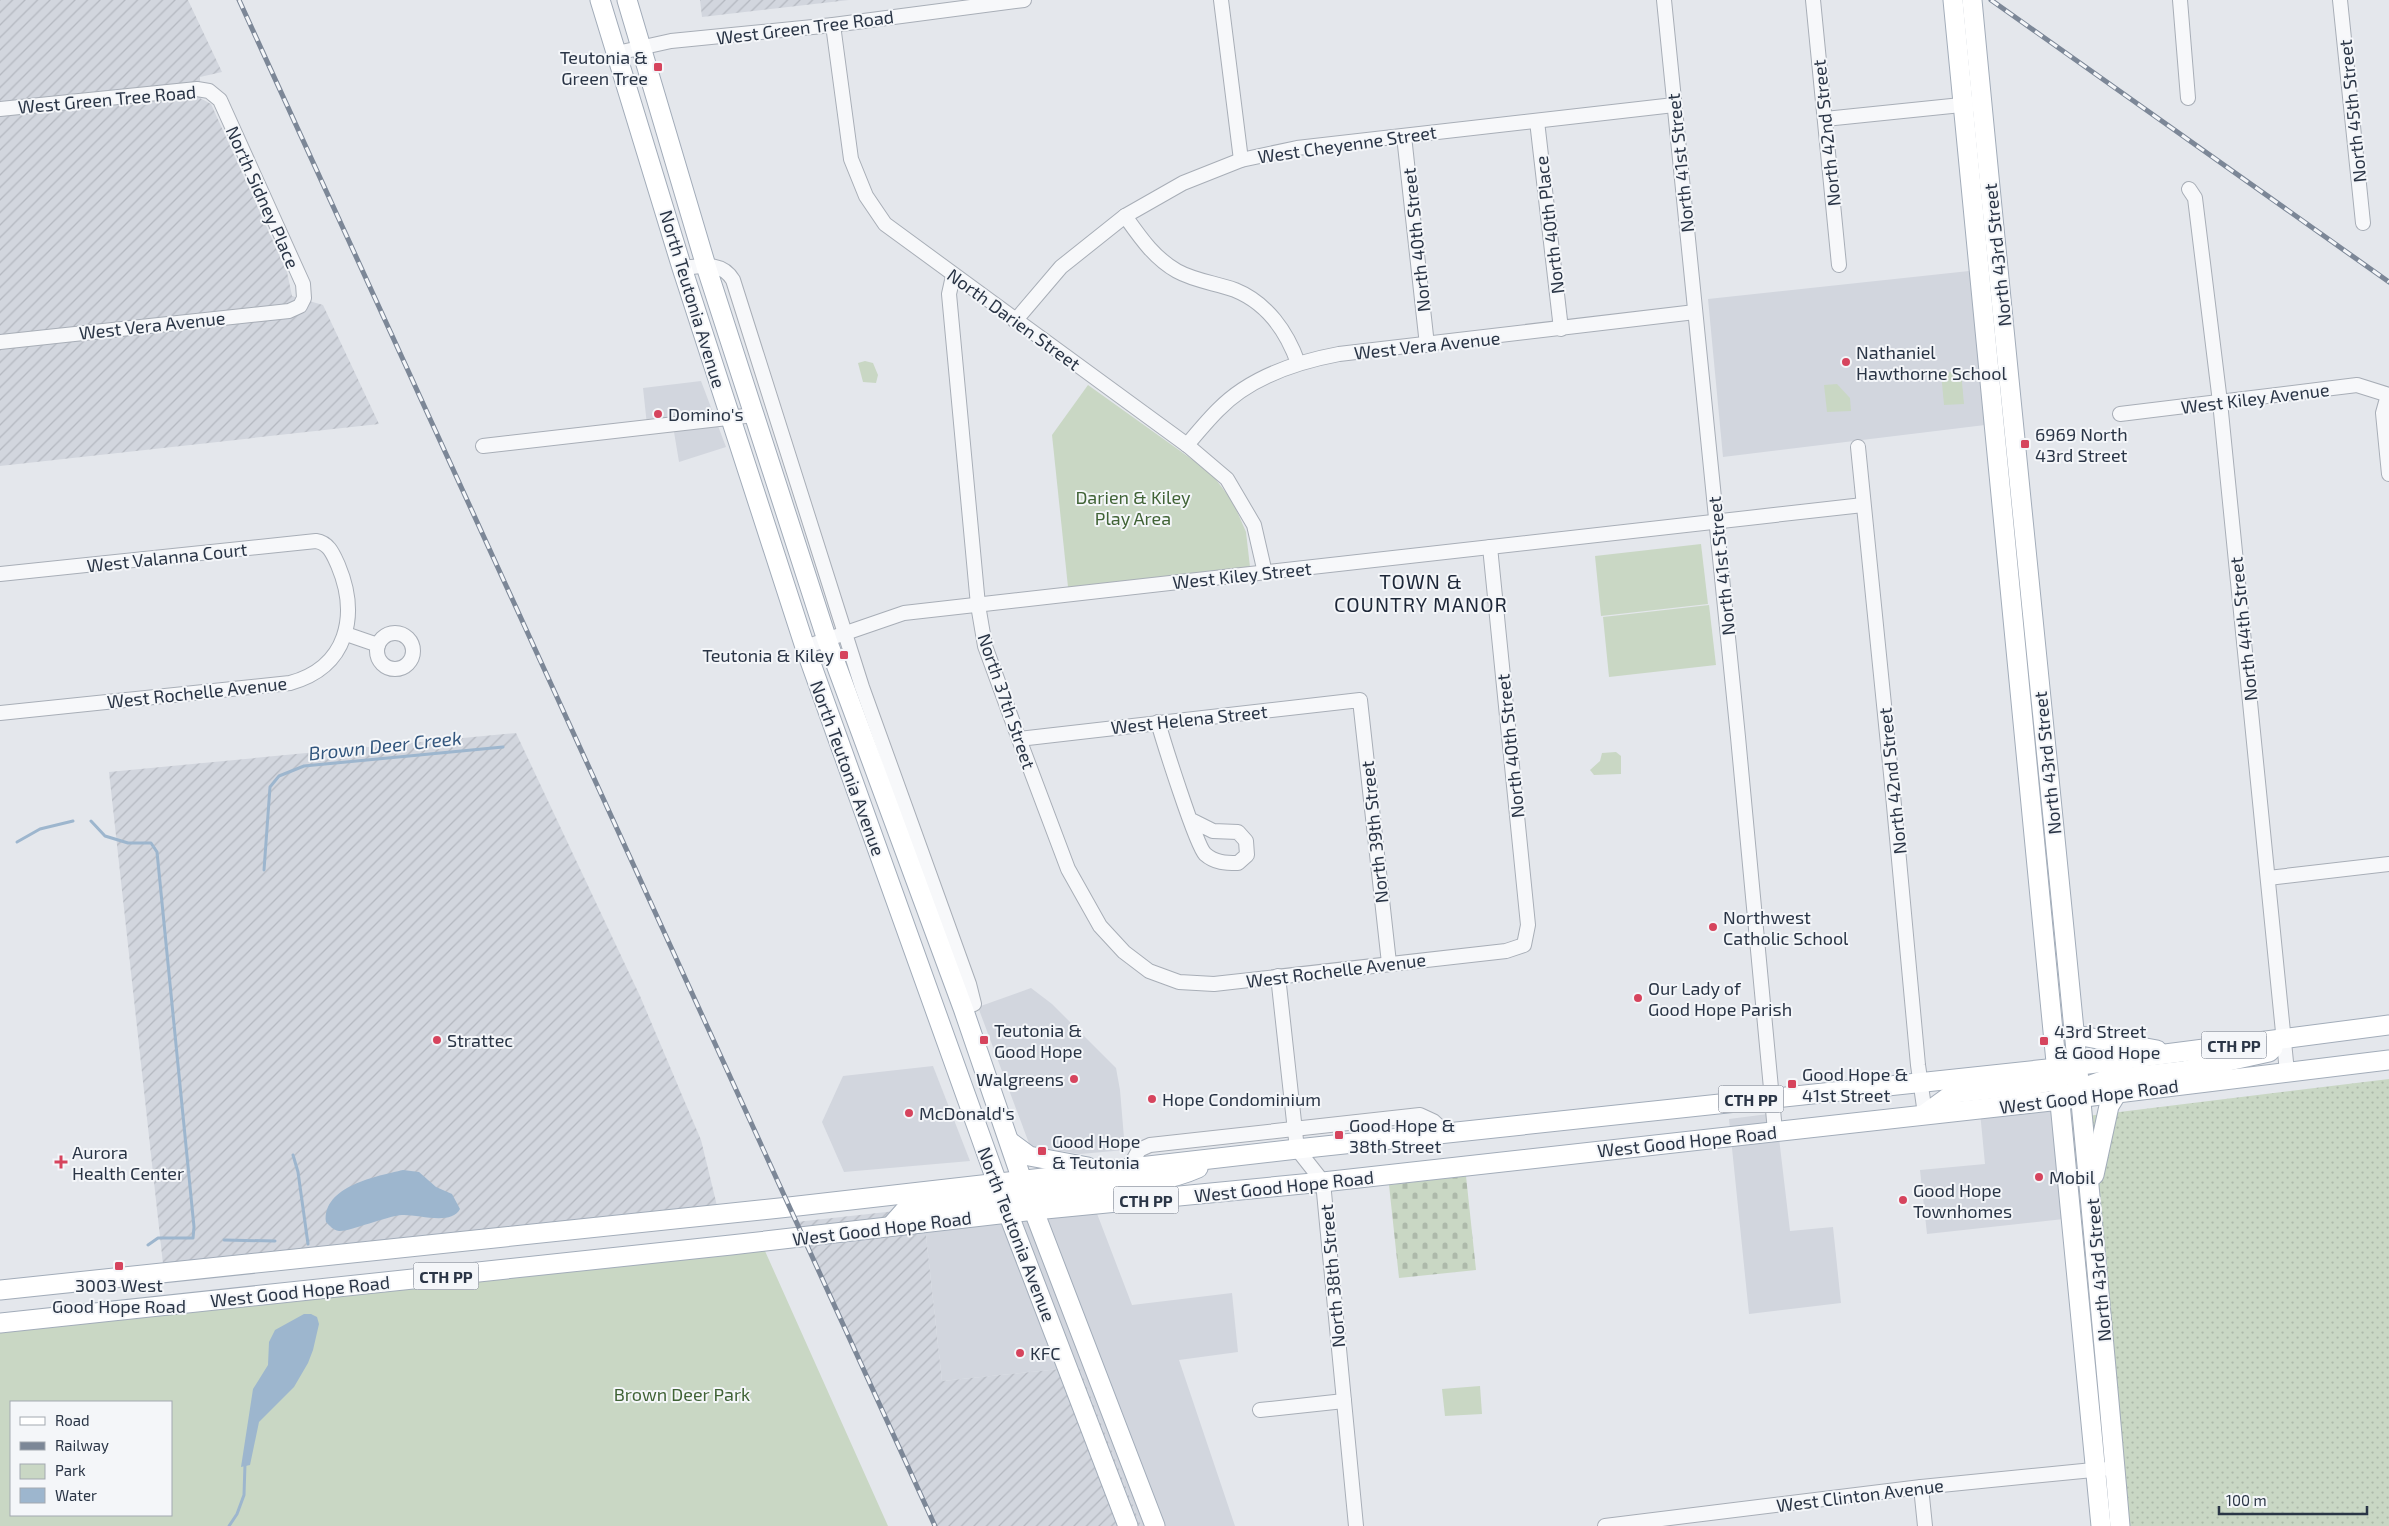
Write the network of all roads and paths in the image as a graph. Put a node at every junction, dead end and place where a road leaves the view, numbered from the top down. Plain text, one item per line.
1 (600, 0) edge
2 (627, 0) edge
3 (1024, 0) edge
4 (1221, 0) edge
5 (1664, 0) edge
6 (1813, 0) edge
7 (1953, 0) edge
8 (1972, 0) edge
9 (2180, 0) edge
10 (2340, 0) edge
11 (833, 25) junction
12 (640, 47) junction
13 (617, 53) junction
14 (213, 93) joint
15 (2188, 98) dead end
16 (1973, 104) junction
17 (1674, 105) junction
18 (0, 109) edge
19 (1825, 119) junction
20 (1536, 121) junction
21 (1404, 136) junction
22 (1241, 160) junction
23 (2188, 189) dead end
24 (1124, 216) junction
25 (2363, 223) dead end
26 (1839, 265) dead end
27 (706, 266) junction
28 (682, 268) junction
29 (953, 276) junction
30 (303, 304) joint
31 (1695, 312) junction
32 (1015, 321) junction
33 (1561, 329) junction
34 (0, 342) edge
35 (1427, 345) junction
36 (1298, 363) junction
37 (2388, 395) edge
38 (2220, 402) junction
39 (2120, 414) dead end
40 (754, 415) junction
41 (730, 418) junction
42 (1187, 445) junction
43 (483, 446) dead end
44 (1858, 448) dead end
45 (2389, 474) edge
46 (1863, 504) junction
47 (1716, 522) junction
48 (1490, 547) junction
49 (331, 550) joint
50 (1265, 573) junction
51 (0, 574) edge
52 (978, 605) junction
53 (346, 634) junction
54 (836, 637) junction
55 (378, 645) dead end
56 (805, 647) junction
57 (1360, 700) joint
58 (0, 713) edge
59 (1158, 722) junction
60 (1019, 739) junction
61 (1191, 820) dead end
62 (2389, 864) edge
63 (2268, 878) junction
64 (1524, 945) joint
65 (1389, 963) junction
66 (1149, 971) joint
67 (1278, 976) junction
68 (2389, 1025) edge
69 (2076, 1035) junction
70 (2284, 1038) junction
71 (2170, 1053) junction
72 (2389, 1060) edge
73 (2078, 1065) junction
74 (2286, 1072) junction
75 (2057, 1073) junction
76 (1922, 1081) junction
77 (2081, 1093) junction
78 (2117, 1093) junction
79 (1772, 1097) junction
80 (2060, 1100) junction
81 (1925, 1114) junction
82 (1295, 1128) junction
83 (1775, 1131) junction
84 (1446, 1133) junction
85 (1010, 1142) junction
86 (1297, 1149) junction
87 (1107, 1170) junction
88 (1137, 1176) junction
89 (1022, 1180) junction
90 (1323, 1182) junction
91 (2090, 1182) junction
92 (1000, 1189) junction
93 (1033, 1204) junction
94 (1008, 1213) junction
95 (891, 1226) junction
96 (0, 1290) edge
97 (0, 1323) edge
98 (1344, 1401) junction
99 (1260, 1410) dead end
100 (2115, 1468) junction
101 (2095, 1469) junction
102 (1921, 1487) junction
103 (1128, 1526) edge
104 (1155, 1526) edge
105 (1356, 1526) edge
106 (1605, 1526) edge
107 (1925, 1526) edge
108 (2101, 1526) edge
109 (2120, 1526) edge

1 - 13 main road, North Teutonia Avenue
2 - 12 main road, North Teutonia Avenue
3 - 11 street, West Green Tree Road
4 - 22 street
5 - 17 street, North 41st Street
6 - 19 street, North 42nd Street
7 - 16 main road, North 43rd Street
8 - 16 main road, North 43rd Street
9 - 15 street
10 - 25 street, North 45th Street
11 - 12 street, West Green Tree Road
11 - 29 street, North Darien Street
12 - 13 street, West Green Tree Road
12 - 27 main road, North Teutonia Avenue
13 - 28 main road, North Teutonia Avenue
14 - 18 street, West Green Tree Road
14 - 30 street, North Sidney Place
16 - 19 street
16 - 69 main road, North 43rd Street
16 - 75 main road, North 43rd Street
17 - 20 street, West Cheyenne Street
17 - 31 street, North 41st Street
19 - 26 street, North 42nd Street
20 - 21 street, West Cheyenne Street
20 - 33 street, North 40th Place
21 - 22 street, West Cheyenne Street
21 - 35 street, North 40th Street
22 - 24 street, West Cheyenne Street
23 - 38 street, North 44th Street
24 - 32 street, West Cheyenne Street
24 - 36 street
27 - 28 street
27 - 40 main road, North Teutonia Avenue
27 - 54 street, North Teutonia Avenue
28 - 41 main road, North Teutonia Avenue
29 - 32 street, North Darien Street
29 - 52 street, North 37th Street
30 - 34 street, West Vera Avenue
31 - 33 street, West Vera Avenue
31 - 47 street, North 41st Street
32 - 42 street, North Darien Street
33 - 35 street, West Vera Avenue
35 - 36 street, West Vera Avenue
36 - 42 street, West Vera Avenue
37 - 38 street, West Kiley Avenue
37 - 45 street
38 - 39 street, West Kiley Avenue
38 - 63 street, North 44th Street
40 - 41 street
40 - 54 main road, North Teutonia Avenue
41 - 43 street
41 - 56 main road, North Teutonia Avenue
42 - 50 street, North Darien Street
44 - 46 street, North 42nd Street
46 - 47 street, West Kiley Street
46 - 76 street, North 42nd Street
47 - 48 street, West Kiley Street
47 - 79 street, North 41st Street
48 - 50 street, West Kiley Street
48 - 64 street, North 40th Street
49 - 51 street, West Valanna Court
49 - 53 street, West Rochelle Avenue
50 - 52 street, West Kiley Street
52 - 54 street, West Kiley Street
52 - 60 street, North 37th Street
53 - 55 street
53 - 58 street, West Rochelle Avenue
54 - 56 street, West Kiley Street
54 - 85 main road, North Teutonia Avenue
56 - 92 main road, North Teutonia Avenue
57 - 59 street, West Helena Street
57 - 65 street, North 39th Street
59 - 60 street, West Helena Street
59 - 61 street
60 - 66 street, North 37th Street
62 - 63 street
63 - 70 street, North 44th Street
64 - 65 street, West Rochelle Avenue
65 - 67 street, West Rochelle Avenue
66 - 67 street, West Rochelle Avenue
67 - 82 street
68 - 70 main road, West Good Hope Road / CTH PP
69 - 71 main road
69 - 73 main road, North 43rd Street
70 - 71 main road, West Good Hope Road / CTH PP
70 - 74 street, North 44th Street
70 - 77 main road
71 - 73 main road, West Good Hope Road / CTH PP
72 - 74 main road, West Good Hope Road / CTH PP
73 - 75 main road, West Good Hope Road / CTH PP
73 - 77 main road, North 43rd Street
74 - 78 main road, West Good Hope Road / CTH PP
75 - 76 main road, West Good Hope Road / CTH PP
75 - 80 main road, North 43rd Street
75 - 81 main road
76 - 79 main road, West Good Hope Road / CTH PP
76 - 81 street, North 42nd Street
77 - 78 main road, West Good Hope Road / CTH PP
77 - 80 main road, West Good Hope Road / CTH PP
77 - 91 main road, North 43rd Street
78 - 91 main road
79 - 83 street, North 41st Street
79 - 84 main road, West Good Hope Road / CTH PP
80 - 81 main road, West Good Hope Road / CTH PP
80 - 101 main road, North 43rd Street
81 - 83 main road, West Good Hope Road / CTH PP
82 - 84 street, West Good Hope Road
82 - 86 street
82 - 88 street, West Good Hope Road
83 - 90 main road, West Good Hope Road / CTH PP
84 - 86 main road, West Good Hope Road / CTH PP
85 - 87 main road
85 - 89 main road, North Teutonia Avenue
86 - 88 main road, West Good Hope Road / CTH PP
86 - 90 street, North 38th Street
87 - 88 main road, West Good Hope Road / CTH PP
87 - 89 main road, West Good Hope Road / CTH PP
88 - 90 main road, West Good Hope Road / CTH PP
88 - 93 main road
89 - 92 main road
89 - 93 main road, North Teutonia Avenue
90 - 98 street, North 38th Street
91 - 100 main road, North 43rd Street
92 - 94 main road, North Teutonia Avenue
92 - 95 main road
92 - 96 main road, West Good Hope Road / CTH PP
93 - 94 main road
93 - 104 main road, North Teutonia Avenue
94 - 95 main road, West Good Hope Road / CTH PP
94 - 103 main road, North Teutonia Avenue
95 - 97 main road, West Good Hope Road / CTH PP
98 - 99 street
98 - 105 street, North 38th Street
100 - 101 street, West Clinton Avenue
100 - 109 main road, North 43rd Street
101 - 102 street, West Clinton Avenue
101 - 108 main road, North 43rd Street
102 - 106 street, West Clinton Avenue
102 - 107 street

